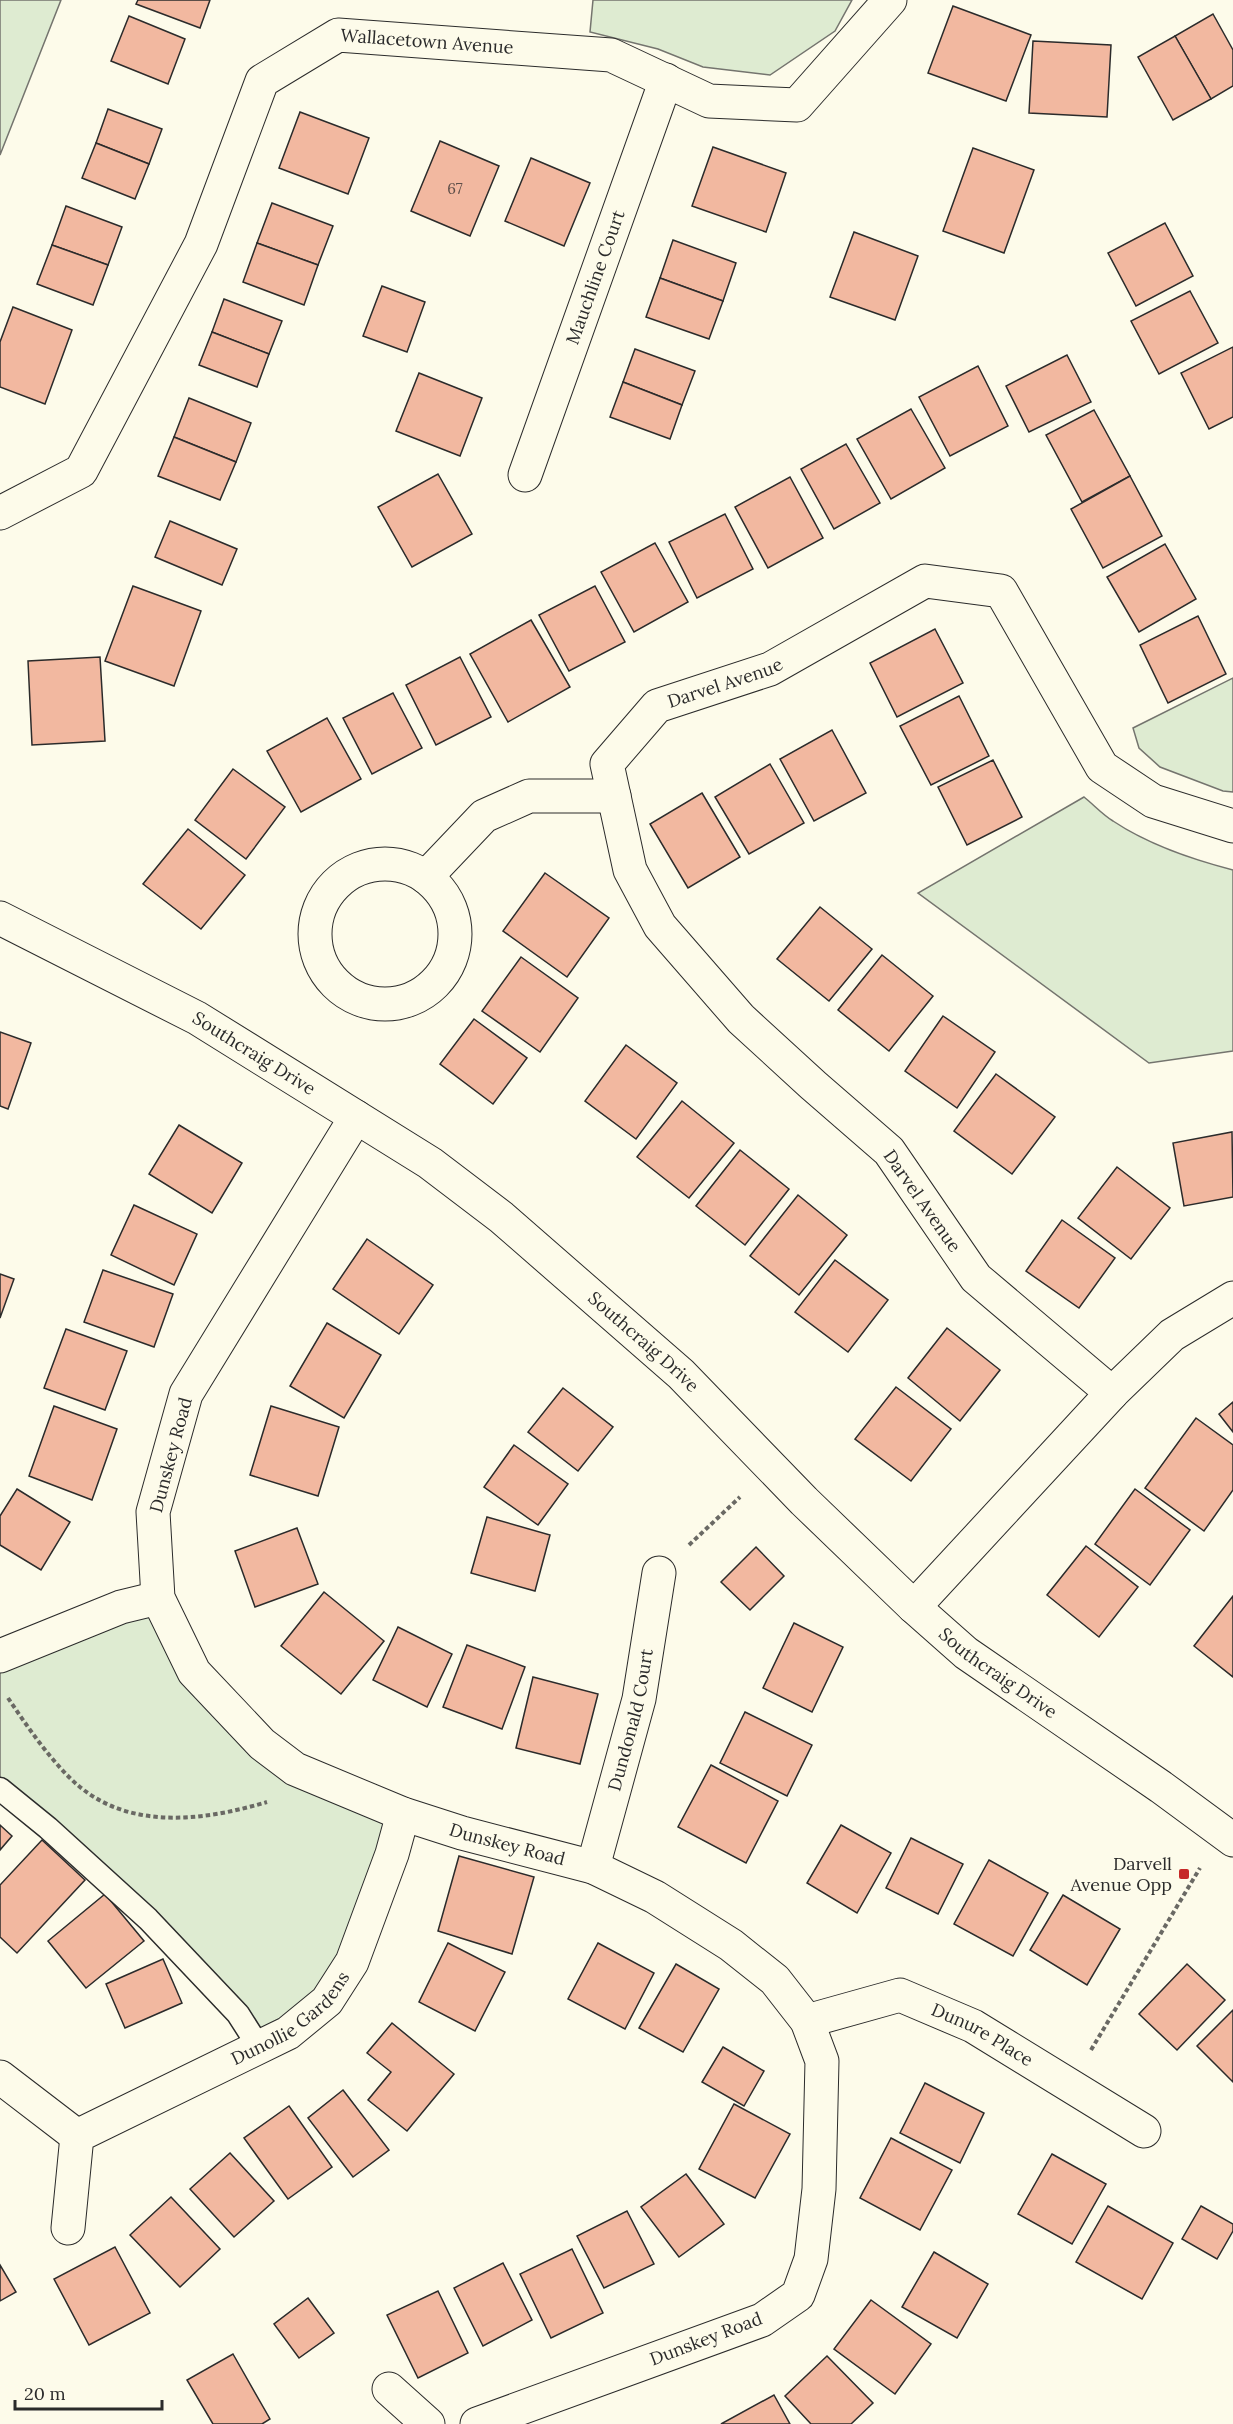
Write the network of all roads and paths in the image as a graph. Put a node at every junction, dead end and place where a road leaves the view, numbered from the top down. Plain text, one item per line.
1 (890, 0) edge
2 (666, 80) junction
3 (525, 475) dead end
4 (0, 513) edge
5 (614, 796) junction
6 (1233, 826) edge
7 (426, 877) junction
8 (0, 918) edge
9 (356, 1117) junction
10 (1233, 1298) edge
11 (1112, 1393) junction
12 (771, 1468) junction
13 (660, 1573) joint
14 (158, 1598) junction
15 (914, 1607) junction
16 (0, 1656) edge
17 (7, 1696) dead end
18 (295, 1769) junction
19 (0, 1789) edge
20 (403, 1814) junction
21 (1227, 1836) edge
22 (593, 1867) junction
23 (807, 2021) junction
24 (259, 2047) junction
25 (0, 2077) edge
26 (1070, 2086) junction
27 (1144, 2131) dead end
28 (77, 2136) junction
29 (68, 2228) dead end
30 (389, 2389) dead end
31 (428, 2424) edge
32 (477, 2424) edge

1 - 2 street, Wallacetown Avenue
2 - 3 street, Mauchline Court
2 - 4 street, Wallacetown Avenue
5 - 6 street, Darvel Avenue
5 - 7 street
5 - 11 street, Darvel Avenue
7 - 7 street
8 - 9 street, Southcraig Drive
9 - 12 street, Southcraig Drive
9 - 14 street, Dunskey Road
10 - 11 street
11 - 15 street
12 - 13 path
12 - 15 street, Southcraig Drive
13 - 22 street, Dundonald Court
14 - 16 street
14 - 18 street, Dunskey Road
15 - 21 street, Southcraig Drive
17 - 18 path
18 - 20 street, Dunskey Road
19 - 24 lane
20 - 22 street, Dunskey Road
20 - 24 street, Dunollie Gardens
21 - 26 path
22 - 23 street, Dunskey Road
23 - 26 street, Dunure Place
23 - 32 street, Dunskey Road
24 - 28 street, Dunollie Gardens
25 - 28 street
26 - 27 street, Dunure Place
28 - 29 street
30 - 31 street

